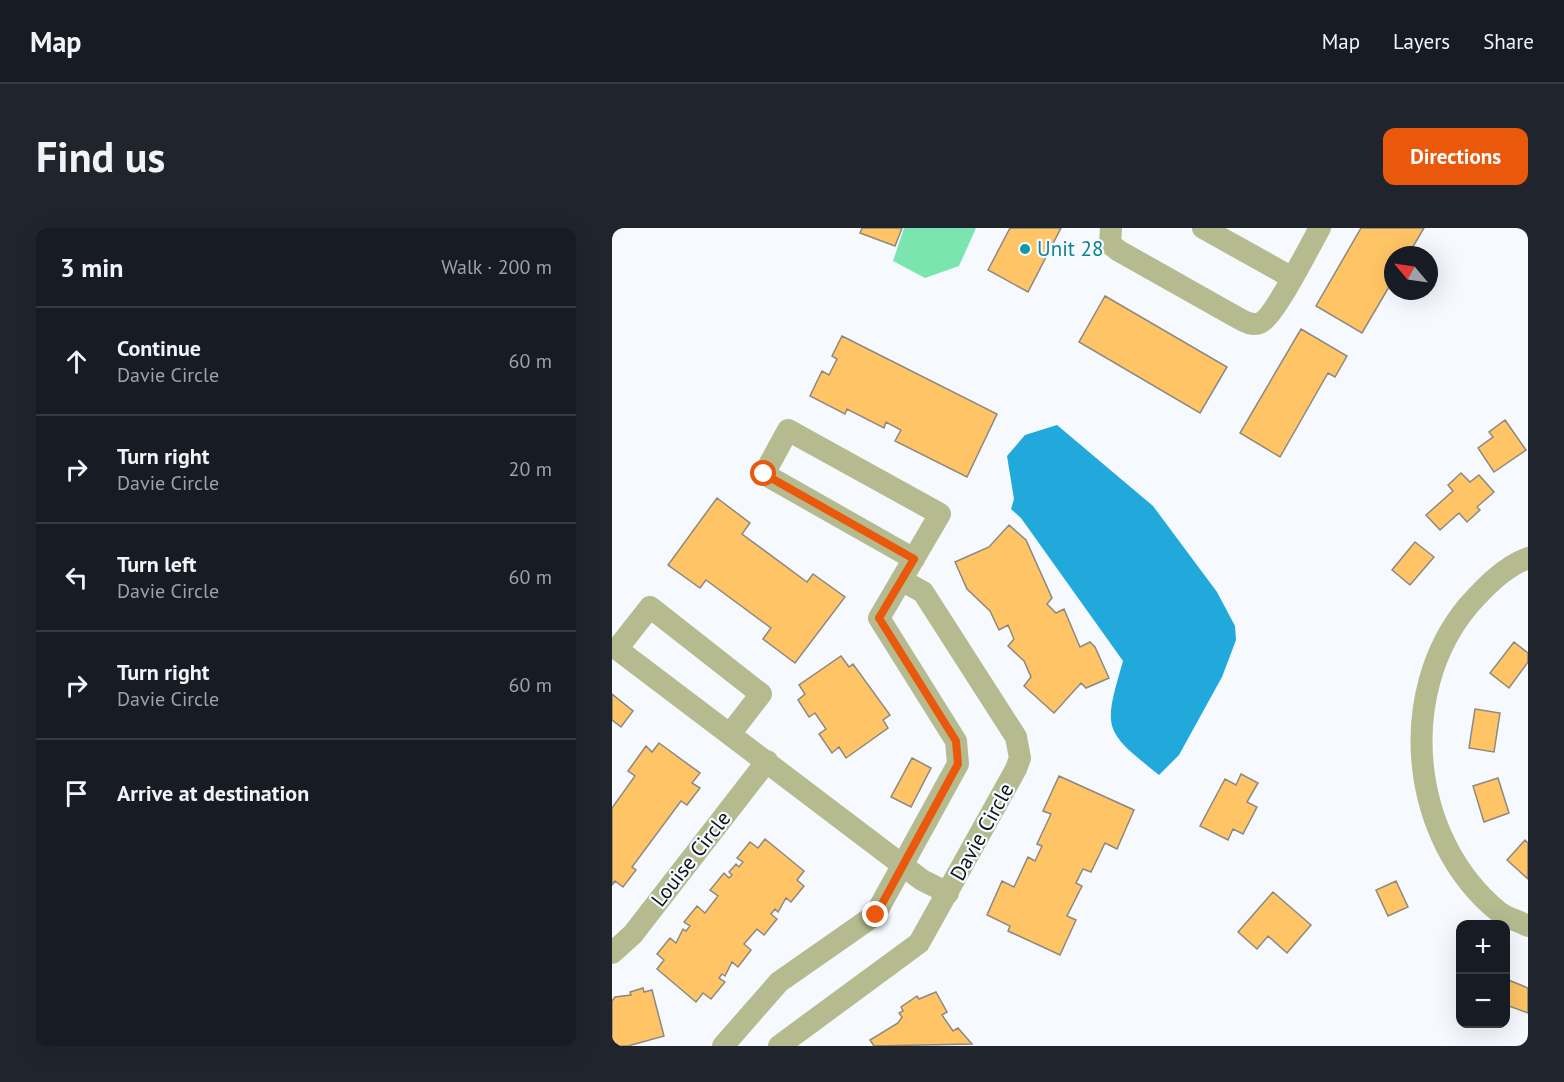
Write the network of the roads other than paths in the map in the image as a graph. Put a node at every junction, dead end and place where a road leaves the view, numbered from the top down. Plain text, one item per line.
1 (1110, 228) edge
2 (1203, 228) edge
3 (1320, 228) edge
4 (1292, 277) junction
5 (1528, 558) edge
6 (914, 559) junction
7 (901, 580) junction
8 (730, 734) junction
9 (767, 761) junction
10 (903, 864) junction
11 (948, 893) junction
12 (1528, 926) edge
13 (612, 953) edge
14 (723, 1046) edge
15 (779, 1046) edge

1 - 4 street
2 - 4 street
3 - 4 street
5 - 12 street
6 - 6 street
6 - 7 street
7 - 10 street
7 - 11 street, Davie Circle
8 - 8 street
8 - 9 street
9 - 10 street
9 - 13 street, Louise Circle
10 - 11 street
10 - 14 street
11 - 15 street, Davie Circle

